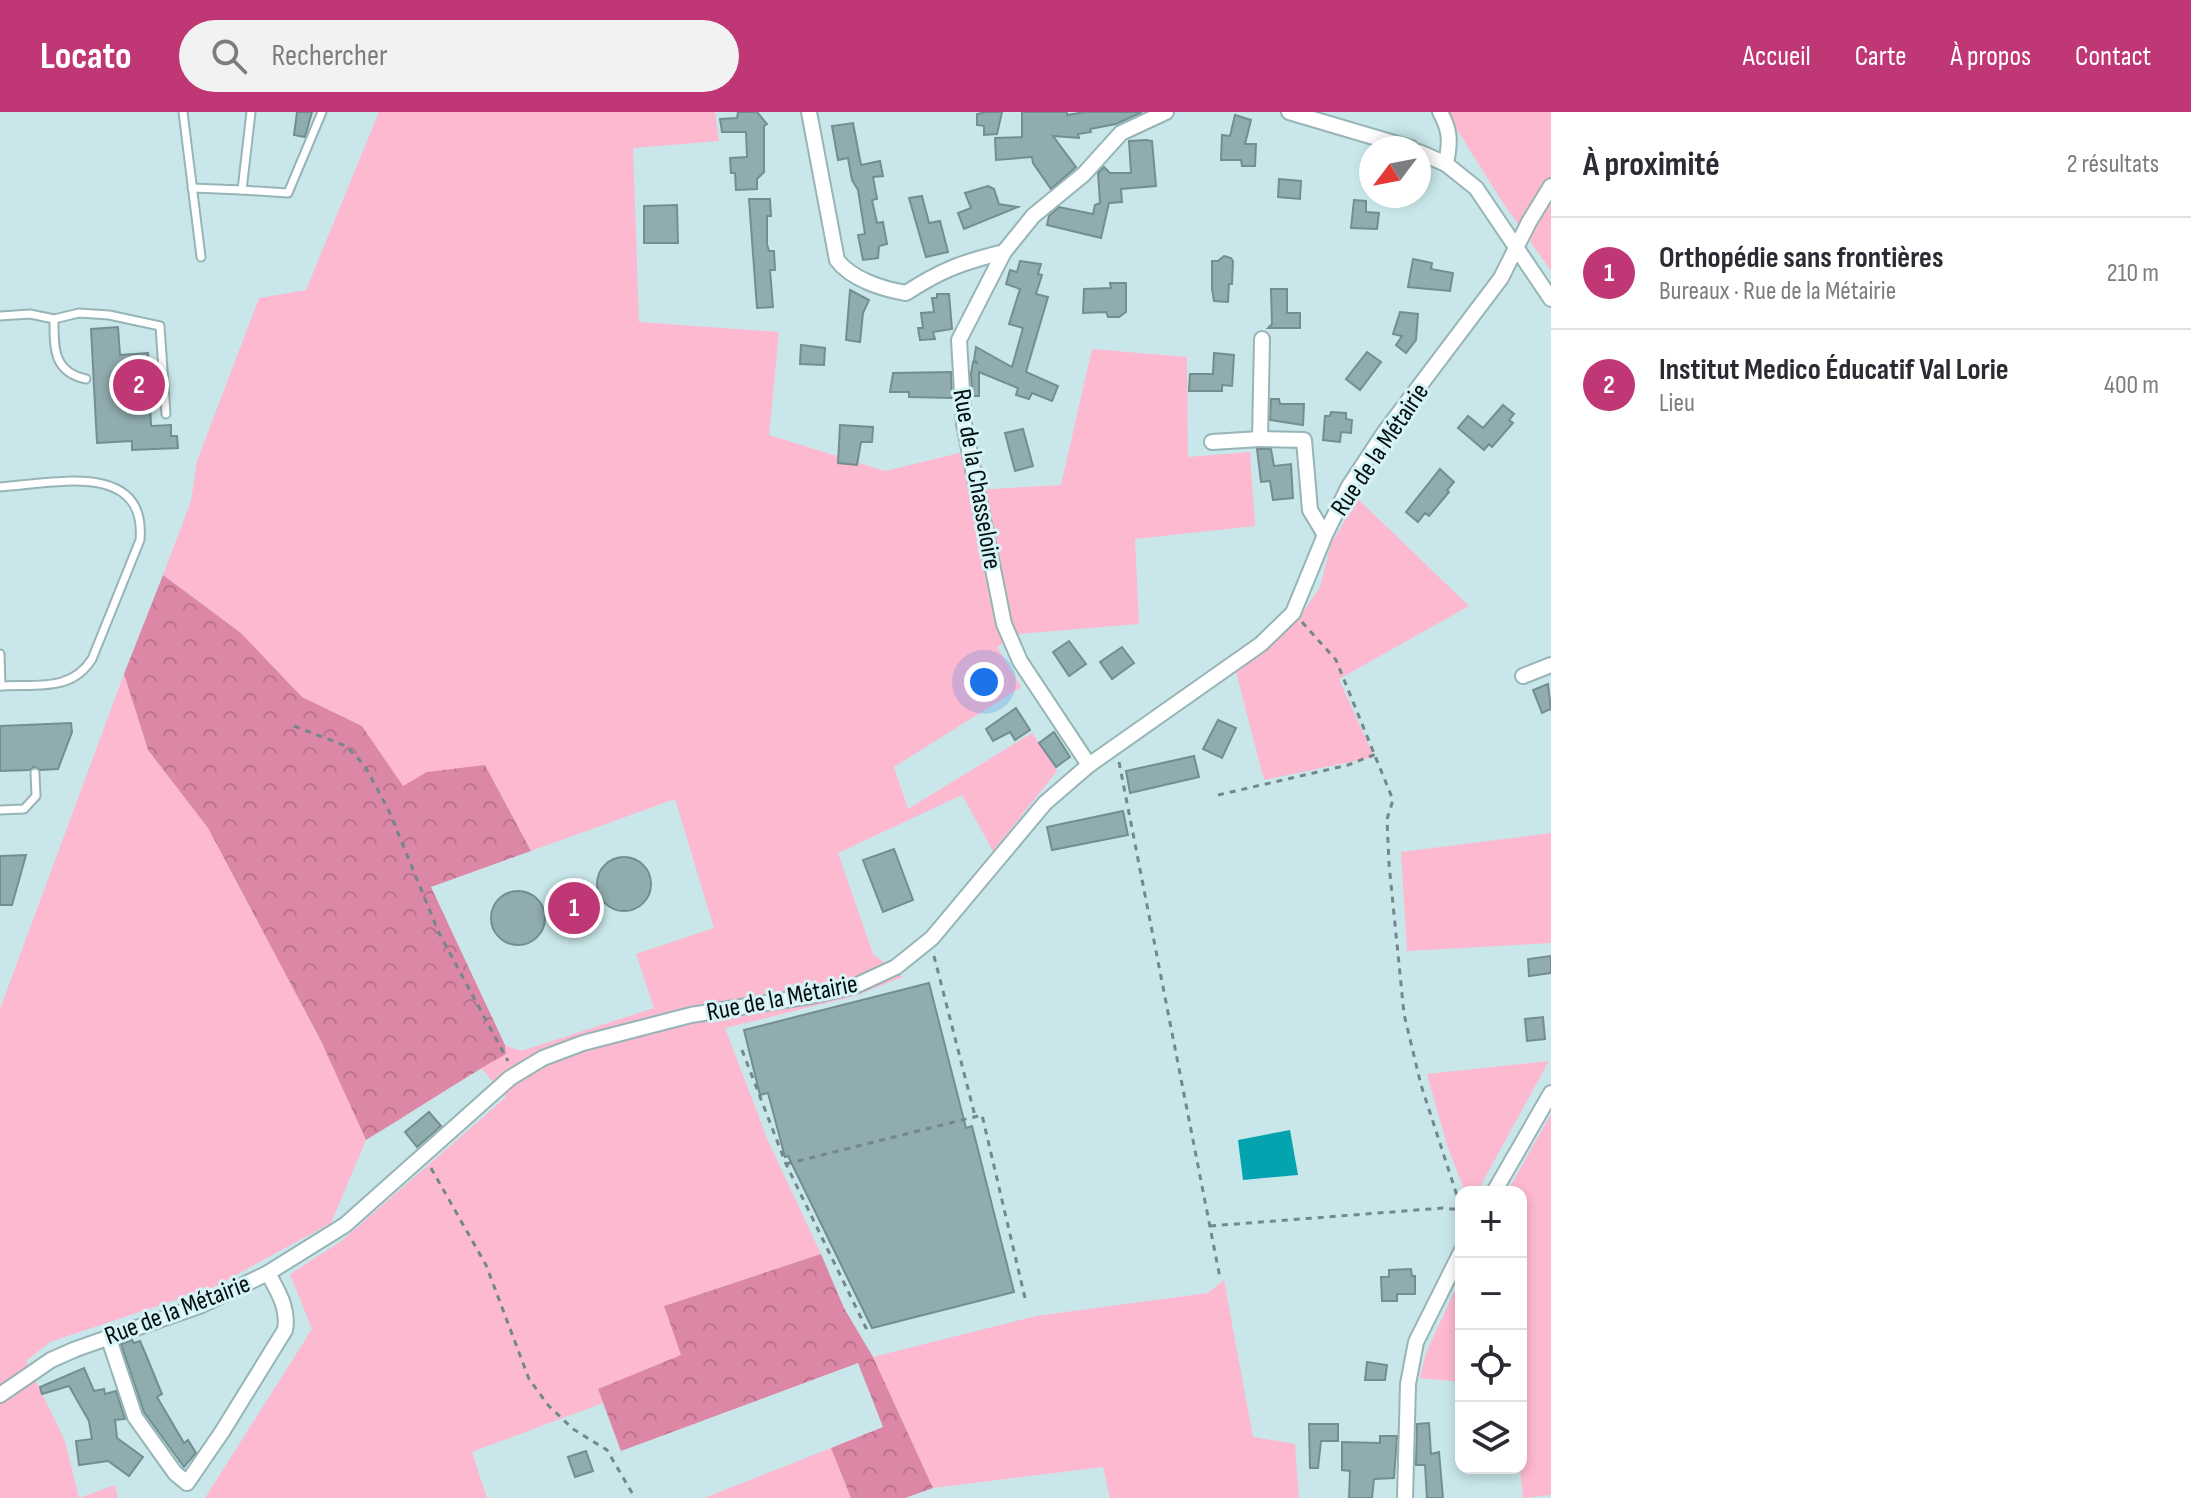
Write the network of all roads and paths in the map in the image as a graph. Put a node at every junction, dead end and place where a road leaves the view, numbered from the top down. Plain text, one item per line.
1 (183, 112) edge
2 (251, 112) edge
3 (322, 112) edge
4 (809, 112) edge
5 (1166, 112) edge
6 (1289, 112) edge
7 (1440, 112) edge
8 (1370, 136) edge
9 (1431, 157) edge
10 (1446, 164) junction
11 (1551, 186) edge
12 (192, 188) junction
13 (242, 190) junction
14 (1516, 246) junction
15 (1004, 252) junction
16 (201, 257) dead end
17 (1551, 299) edge
18 (0, 316) edge
19 (54, 319) junction
20 (1262, 339) dead end
21 (86, 379) dead end
22 (166, 414) dead end
23 (1260, 439) junction
24 (1212, 442) dead end
25 (0, 487) edge
26 (1325, 535) junction
27 (1293, 613) junction
28 (0, 654) edge
29 (1551, 665) edge
30 (1523, 676) dead end
31 (1, 686) edge
32 (294, 726) dead end
33 (1116, 746) junction
34 (1376, 754) junction
35 (1089, 765) junction
36 (35, 773) dead end
37 (1218, 795) dead end
38 (0, 810) edge
39 (924, 944) junction
40 (742, 1050) dead end
41 (518, 1073) junction
42 (1551, 1093) edge
43 (975, 1117) junction
44 (423, 1154) junction
45 (786, 1164) junction
46 (1497, 1186) edge
47 (1455, 1190) edge
48 (1455, 1209) edge
49 (1210, 1226) junction
50 (1458, 1258) edge
51 (268, 1273) junction
52 (1220, 1278) dead end
53 (1025, 1298) dead end
54 (867, 1330) dead end
55 (108, 1336) junction
56 (0, 1395) edge
57 (635, 1498) edge
58 (1405, 1498) edge

1 - 12 lane
2 - 13 lane
3 - 13 lane
4 - 15 street
5 - 15 street, Rue de la Chasseloire
6 - 8 street
7 - 10 street
9 - 10 street
10 - 14 street
11 - 14 street, Rue de la Métairie
12 - 13 lane
12 - 16 lane
14 - 17 street
14 - 26 street, Rue de la Métairie
15 - 35 street, Rue de la Chasseloire
18 - 19 lane
19 - 21 lane
19 - 22 lane
20 - 23 street
23 - 24 street
23 - 26 street
25 - 31 lane
26 - 27 street, Rue de la Métairie
27 - 33 street, Rue de la Métairie
27 - 34 path
28 - 31 lane
29 - 30 street
32 - 41 path
33 - 35 street, Rue de la Métairie
33 - 49 path
34 - 37 path
34 - 47 path
35 - 39 street, Rue de la Métairie
36 - 38 lane
39 - 41 street, Rue de la Métairie
39 - 43 path
40 - 45 path
41 - 44 street, Rue de la Métairie
42 - 46 street
43 - 45 path
43 - 53 path
44 - 51 street, Rue de la Métairie
44 - 57 path
45 - 54 path
48 - 49 path
49 - 52 path
50 - 58 street
51 - 55 street, Rue de la Métairie
51 - 55 street
55 - 56 street, Rue de la Métairie

